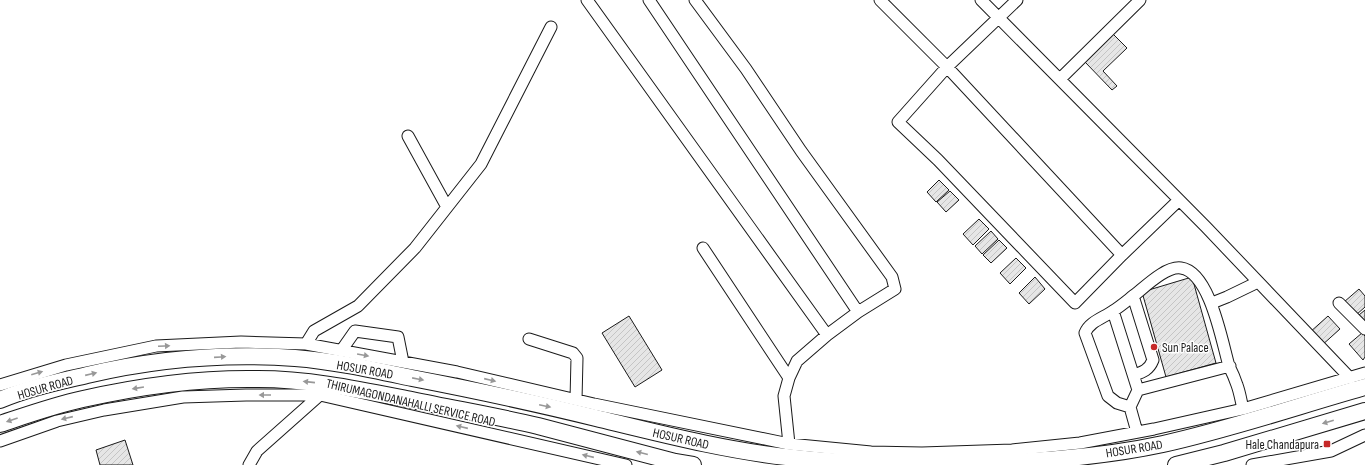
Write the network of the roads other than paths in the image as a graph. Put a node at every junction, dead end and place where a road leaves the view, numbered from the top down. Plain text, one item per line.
1 (587, 0) edge
2 (649, 0) edge
3 (695, 0) edge
4 (880, 0) edge
5 (981, 0) edge
6 (1018, 0) edge
7 (1140, 0) edge
8 (998, 18) junction
9 (550, 27) dead end
10 (947, 67) junction
11 (1060, 79) junction
12 (408, 136) dead end
13 (1179, 200) junction
14 (447, 207) junction
15 (703, 248) dead end
16 (1122, 255) junction
17 (1258, 282) junction
18 (1133, 296) junction
19 (1212, 303) junction
20 (1339, 303) dead end
21 (1113, 311) junction
22 (858, 312) junction
23 (1365, 329) edge
24 (827, 335) junction
25 (529, 339) dead end
26 (306, 344) junction
27 (341, 351) junction
28 (403, 362) junction
29 (1230, 366) junction
30 (1365, 373) edge
31 (1134, 375) junction
32 (789, 378) junction
33 (1350, 378) junction
34 (0, 385) edge
35 (1365, 387) edge
36 (1138, 390) junction
37 (320, 395) junction
38 (0, 400) edge
39 (576, 400) junction
40 (1130, 407) junction
41 (1243, 409) junction
42 (1365, 411) edge
43 (0, 424) edge
44 (1137, 432) junction
45 (1365, 435) edge
46 (0, 441) edge
47 (789, 444) junction
48 (249, 465) edge
49 (626, 465) edge
50 (693, 465) edge
51 (1176, 465) edge
52 (1252, 465) edge

1 - 24 street
2 - 22 street
3 - 22 street
4 - 10 street
5 - 8 street
6 - 8 street
7 - 11 street
8 - 10 street
8 - 11 street
9 - 14 street
10 - 16 street
10 - 16 street
11 - 13 street
12 - 14 street
13 - 16 street
13 - 17 street
14 - 26 street
15 - 32 street
17 - 19 street
17 - 33 street
18 - 19 street
18 - 21 street
18 - 31 street
19 - 29 street
20 - 23 street
21 - 31 street
21 - 40 street
22 - 24 street
24 - 32 street
25 - 39 street
26 - 27 street
34 -> 26 street
27 -> 28 street
27 - 28 street
28 -> 39 street
29 - 36 street
29 - 41 street
30 - 33 street
31 - 36 street
32 - 47 street
33 - 41 street
38 -> 35 highway, HOSUR ROAD
36 - 40 street
37 -> 46 street, THIRUMAGONDANAHALLI SERVICE ROAD
37 - 48 street
49 -> 37 street, THIRUMAGONDANAHALLI SERVICE ROAD
39 - 47 street
40 - 44 street
41 - 44 street
42 -> 51 highway, HOSUR ROAD
50 -> 43 highway, HOSUR ROAD
44 - 47 street
45 - 52 street

